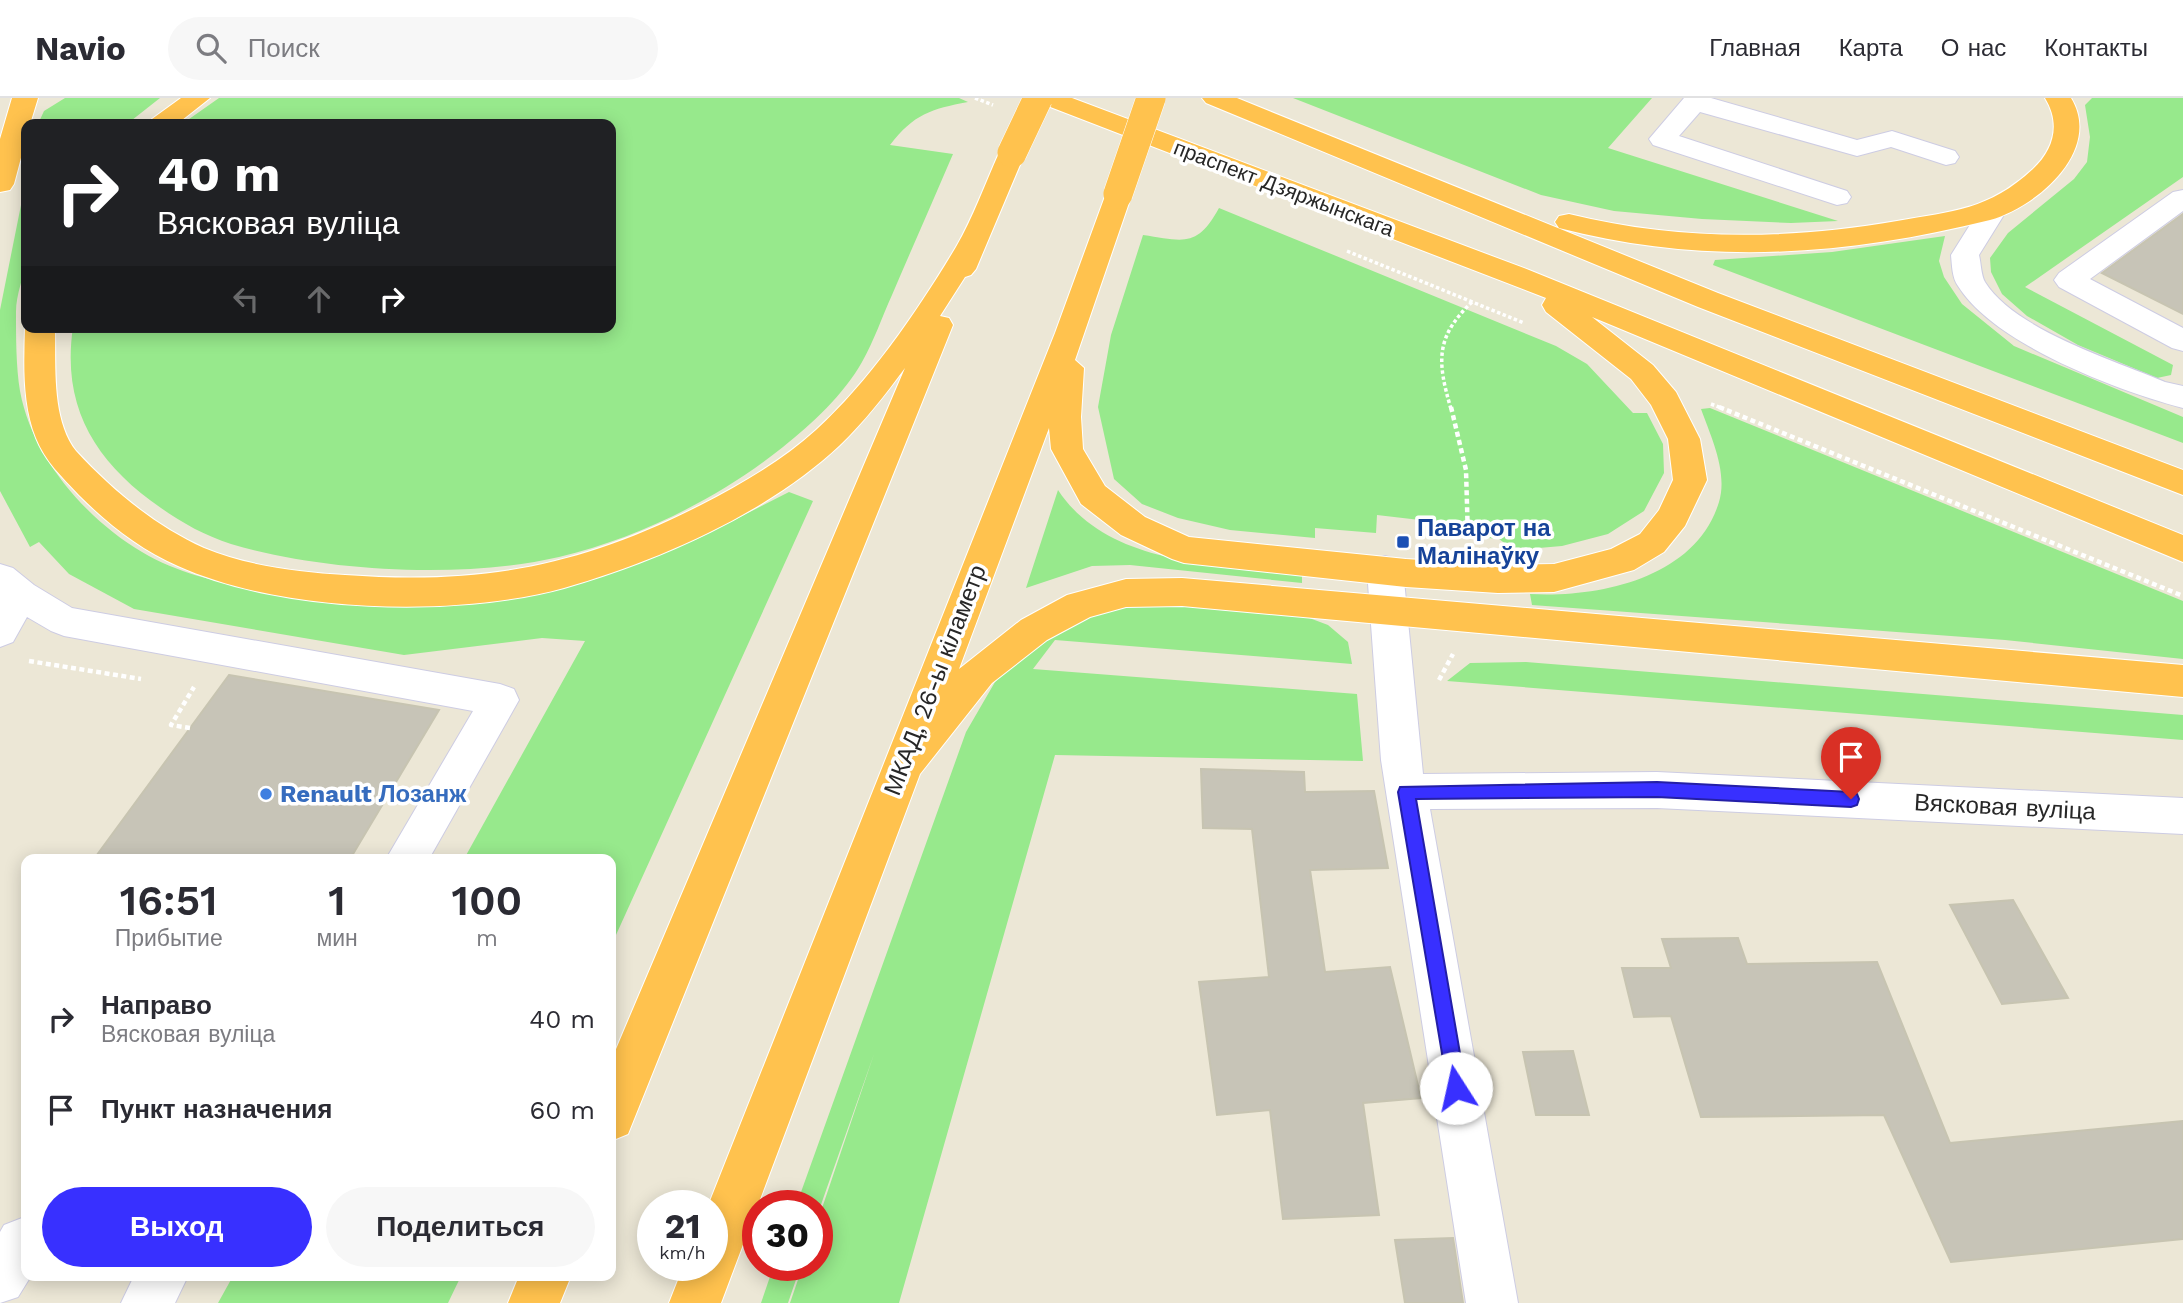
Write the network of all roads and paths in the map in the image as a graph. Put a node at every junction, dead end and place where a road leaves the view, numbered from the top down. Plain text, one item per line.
1 (25, 98) edge
2 (197, 98) edge
3 (1038, 98) edge
4 (1049, 98) edge
5 (1150, 98) edge
6 (1215, 98) edge
7 (1696, 100) edge
8 (2061, 100) edge
9 (168, 119) edge
10 (1946, 157) dead end
11 (0, 184) edge
12 (1445, 190) junction
13 (1837, 197) dead end
14 (2183, 198) edge
15 (1993, 210) junction
16 (971, 246) junction
17 (1519, 276) junction
18 (1533, 327) dead end
19 (40, 333) edge
20 (1070, 333) junction
21 (2183, 341) edge
22 (2183, 397) edge
23 (1665, 400) junction
24 (2183, 483) edge
25 (2183, 548) edge
26 (1385, 570) junction
27 (1498, 579) junction
28 (11, 586) edge
29 (2183, 596) edge
30 (1388, 609) junction
31 (0, 632) edge
32 (1457, 647) dead end
33 (26, 660) dead end
34 (144, 679) dead end
35 (1439, 681) dead end
36 (2183, 681) edge
37 (183, 685) dead end
38 (190, 728) dead end
39 (902, 766) junction
40 (1404, 776) junction
41 (2183, 816) edge
42 (410, 854) edge
43 (616, 1105) edge
44 (728, 1217) edge
45 (159, 1281) edge
46 (543, 1281) edge
47 (704, 1281) edge
48 (147, 1303) edge
49 (534, 1303) edge
50 (695, 1303) edge
51 (1492, 1303) edge

1 - 11 highway
2 - 9 highway
3 - 16 highway, bridge
4 - 17 highway, праспект Дзяржынскага
5 - 20 highway, МКАД, 26-ы кіламетр, bridge
6 - 12 highway
7 - 10 street
7 - 13 street
8 - 15 highway
12 - 15 highway
12 - 24 highway
14 - 21 street
15 - 22 street
16 - 19 highway
16 - 43 highway
17 - 23 highway
17 - 25 highway, праспект Дзяржынскага
18 - 27 path
20 - 26 highway
20 - 39 highway, МКАД, 26-ы кіламетр
23 - 27 highway
23 - 29 path
26 - 27 highway
26 - 30 street
28 - 31 street
28 - 42 street
30 - 36 highway
30 - 39 highway
30 - 40 street
32 - 35 path
33 - 34 path
37 - 38 path
39 - 44 highway, МКАД, 26-ы кіламетр
40 - 41 street, Вясковая вуліца
40 - 51 street
45 - 48 street
46 - 49 highway
47 - 50 highway

